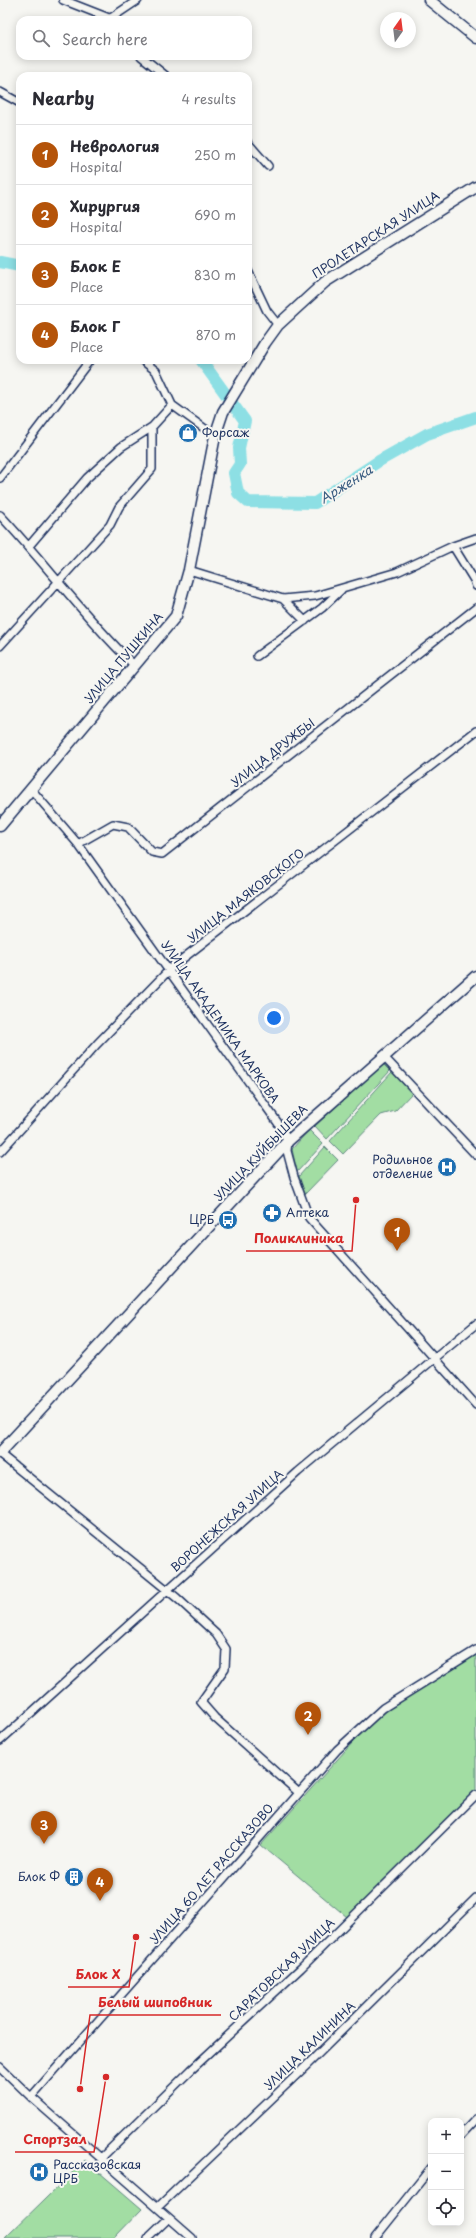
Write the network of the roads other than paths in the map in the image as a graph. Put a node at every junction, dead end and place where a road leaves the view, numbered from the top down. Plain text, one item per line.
1 (63, 0) edge
2 (138, 0) edge
3 (429, 0) edge
4 (105, 16) edge
5 (117, 16) edge
6 (476, 38) edge
7 (146, 60) edge
8 (161, 72) edge
9 (0, 92) edge
10 (16, 101) edge
11 (252, 148) edge
12 (268, 166) dead end
13 (476, 187) edge
14 (252, 279) edge
15 (278, 325) junction
16 (87, 364) edge
17 (147, 364) edge
18 (238, 388) joint
19 (172, 405) junction
20 (152, 427) junction
21 (215, 436) junction
22 (0, 478) edge
23 (0, 515) edge
24 (476, 538) edge
25 (29, 546) junction
26 (453, 546) junction
27 (189, 570) junction
28 (58, 582) junction
29 (476, 586) edge
30 (341, 590) junction
31 (283, 599) junction
32 (476, 608) edge
33 (305, 621) junction
34 (0, 646) edge
35 (257, 656) dead end
36 (135, 666) junction
37 (476, 730) edge
38 (31, 789) junction
39 (0, 826) edge
40 (78, 844) junction
41 (169, 970) junction
42 (476, 976) edge
43 (383, 1056) junction
44 (288, 1141) junction
45 (0, 1152) edge
46 (476, 1155) edge
47 (476, 1324) edge
48 (434, 1359) junction
49 (476, 1405) edge
50 (0, 1454) edge
51 (168, 1590) junction
52 (476, 1650) edge
53 (0, 1741) edge
54 (298, 1792) junction
55 (475, 1797) edge
56 (476, 1898) edge
57 (0, 2066) edge
58 (31, 2097) junction
59 (476, 2119) edge
60 (464, 2132) edge
61 (101, 2158) junction
62 (428, 2172) edge
63 (158, 2207) junction
64 (169, 2218) junction
65 (148, 2238) edge
66 (192, 2238) edge
67 (375, 2238) edge

1 - 4 street
2 - 5 street
3 - 6 main road
7 - 8 street
9 - 10 street
11 - 12 street
13 - 15 main road, ПРОЛЕТАРСКАЯ УЛИЦА
14 - 15 street
15 - 18 main road, ПРОЛЕТАРСКАЯ УЛИЦА
16 - 22 street
17 - 19 street
18 - 21 main road, УЛИЦА ПУШКИНА
19 - 20 street
19 - 21 street
20 - 25 street
20 - 28 street
21 - 27 main road, УЛИЦА ПУШКИНА
23 - 25 street
24 - 26 street
25 - 28 street
26 - 29 street
26 - 30 street
27 - 31 street
27 - 36 main road, УЛИЦА ПУШКИНА
28 - 34 street
28 - 36 street
30 - 31 street
30 - 33 street
31 - 33 street
32 - 40 street, УЛИЦА ДРУЖБЫ
33 - 35 street
36 - 38 main road, УЛИЦА ПУШКИНА
37 - 41 street, УЛИЦА МАЯКОВСКОГО
38 - 39 main road, УЛИЦА ПУШКИНА
38 - 40 street, УЛИЦА АКАДЕМИКА МАРКОВА
40 - 41 street, УЛИЦА АКАДЕМИКА МАРКОВА
41 - 44 street, УЛИЦА АКАДЕМИКА МАРКОВА
41 - 45 street, УЛИЦА МАЯКОВСКОГО
42 - 43 main road, УЛИЦА КУЙБЫШЕВА
43 - 44 main road, УЛИЦА КУЙБЫШЕВА
43 - 46 street
44 - 48 street, УЛИЦА АКАДЕМИКА МАРКОВА
44 - 50 main road, УЛИЦА КУЙБЫШЕВА
47 - 48 street, ВОРОНЕЖСКАЯ УЛИЦА
48 - 49 street, УЛИЦА АКАДЕМИКА МАРКОВА
48 - 51 street, ВОРОНЕЖСКАЯ УЛИЦА
50 - 51 street
51 - 53 street, ВОРОНЕЖСКАЯ УЛИЦА
51 - 54 street
52 - 54 street, УЛИЦА 60 ЛЕТ РАССКАЗОВО
54 - 58 street, УЛИЦА 60 ЛЕТ РАССКАЗОВО
55 - 61 street, САРАТОВСКАЯ УЛИЦА
56 - 63 street, УЛИЦА КАЛИНИНА
57 - 58 street
58 - 61 street
59 - 60 street
61 - 63 street
62 - 67 street
63 - 64 street
64 - 65 street
64 - 66 street

